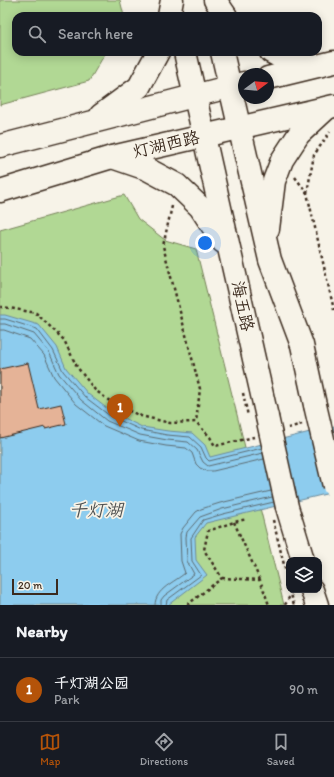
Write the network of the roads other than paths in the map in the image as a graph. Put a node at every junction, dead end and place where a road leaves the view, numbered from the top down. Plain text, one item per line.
1 (173, 0) edge
2 (210, 0) edge
3 (214, 0) edge
4 (170, 12) edge
5 (176, 12) edge
6 (213, 12) edge
7 (223, 12) edge
8 (156, 56) edge
9 (186, 56) edge
10 (224, 56) edge
11 (279, 56) edge
12 (324, 65) edge
13 (274, 77) edge
14 (237, 85) edge
15 (195, 96) junction
16 (332, 114) edge
17 (93, 121) junction
18 (239, 128) junction
19 (205, 136) junction
20 (0, 146) edge
21 (112, 157) junction
22 (0, 191) edge
23 (266, 242) junction
24 (231, 253) junction
25 (334, 486) edge
26 (302, 557) edge
27 (313, 593) edge
28 (317, 605) edge

1 - 4 main road
1 - 5 main road
2 - 6 main road
3 - 7 main road
8 - 17 main road
9 - 15 main road, 海五路
10 - 14 main road
11 - 12 main road
12 - 13 main road
14 - 15 main road
14 - 18 main road
15 - 17 main road
15 - 19 main road, 海五路
16 - 18 main road, 灯湖西路
16 - 23 main road
17 - 20 main road
18 - 19 main road, 灯湖西路
18 - 23 main road
19 - 21 main road, 灯湖西路
19 - 24 main road, 海五路
21 - 22 main road, 灯湖西路
21 - 24 main road
23 - 25 main road, bridge
24 - 26 main road, 海五路, bridge
27 - 28 main road

